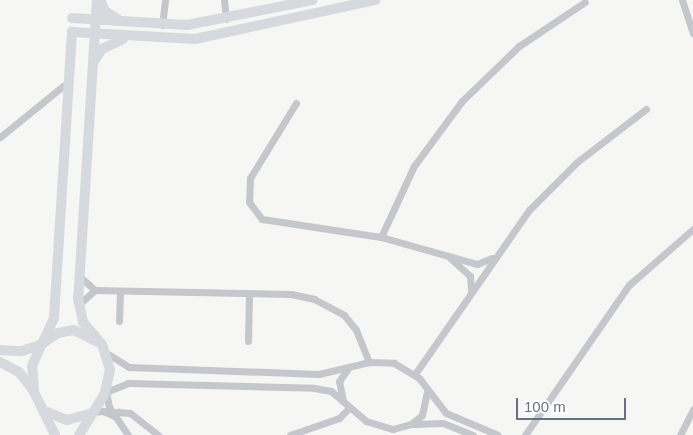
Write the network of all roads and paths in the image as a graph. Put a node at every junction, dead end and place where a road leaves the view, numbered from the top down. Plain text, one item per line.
1 (98, 0) edge
2 (165, 0) edge
3 (224, 0) edge
4 (313, 0) edge
5 (376, 0) edge
6 (682, 0) edge
7 (585, 2) dead end
8 (72, 18) dead end
9 (226, 19) junction
10 (96, 20) junction
11 (137, 24) junction
12 (162, 25) junction
13 (693, 33) edge
14 (95, 34) junction
15 (134, 38) junction
16 (92, 67) junction
17 (63, 86) dead end
18 (296, 103) dead end
19 (646, 109) dead end
20 (0, 137) edge
21 (693, 229) edge
22 (381, 237) junction
23 (443, 252) junction
24 (492, 258) junction
25 (79, 272) junction
26 (95, 290) junction
27 (120, 291) junction
28 (249, 294) junction
29 (469, 298) junction
30 (78, 306) junction
31 (119, 322) dead end
32 (248, 341) dead end
33 (100, 342) junction
34 (42, 344) junction
35 (0, 350) edge
36 (108, 354) junction
37 (0, 362) edge
38 (370, 362) junction
39 (348, 370) junction
40 (415, 374) junction
41 (425, 387) junction
42 (34, 392) junction
43 (106, 392) junction
44 (343, 402) junction
45 (42, 408) junction
46 (349, 408) junction
47 (693, 409) edge
48 (90, 412) junction
49 (114, 416) junction
50 (411, 424) junction
51 (393, 432) edge
52 (55, 435) edge
53 (78, 435) edge
54 (128, 435) edge
55 (158, 435) edge
56 (290, 435) edge
57 (473, 435) edge
58 (498, 435) edge
59 (525, 435) edge
60 (680, 435) edge

1 - 10 main road
1 - 11 main road
2 - 12 street
3 - 9 street
4 - 9 main road
5 - 15 main road
6 - 13 street
7 - 22 street
8 - 10 main road
9 - 12 main road
10 - 11 main road
10 - 14 main road
11 - 12 main road
14 - 15 main road
14 - 16 main road
14 - 34 main road
15 - 16 main road
16 - 25 main road
17 - 20 street
18 - 22 street
19 - 24 street
21 - 59 street
22 - 23 street
23 - 24 street
23 - 29 street
24 - 29 street
25 - 26 street
25 - 30 main road
26 - 27 street
26 - 30 street
27 - 28 street
27 - 31 street
28 - 32 street
28 - 38 street
29 - 40 street
30 - 33 main road
33 - 34 main road
33 - 36 main road
34 - 35 main road
34 - 42 main road
36 - 39 street
36 - 43 main road
37 - 42 main road
38 - 39 street
38 - 40 street
39 - 44 street
40 - 41 street
41 - 50 street
41 - 58 street
42 - 45 main road
43 - 44 street
43 - 48 main road
43 - 49 street
44 - 46 street
45 - 48 main road
45 - 52 main road
46 - 51 street
46 - 56 street
47 - 60 street
48 - 49 street
48 - 53 main road
49 - 54 street
49 - 55 street
50 - 51 street
50 - 57 street

